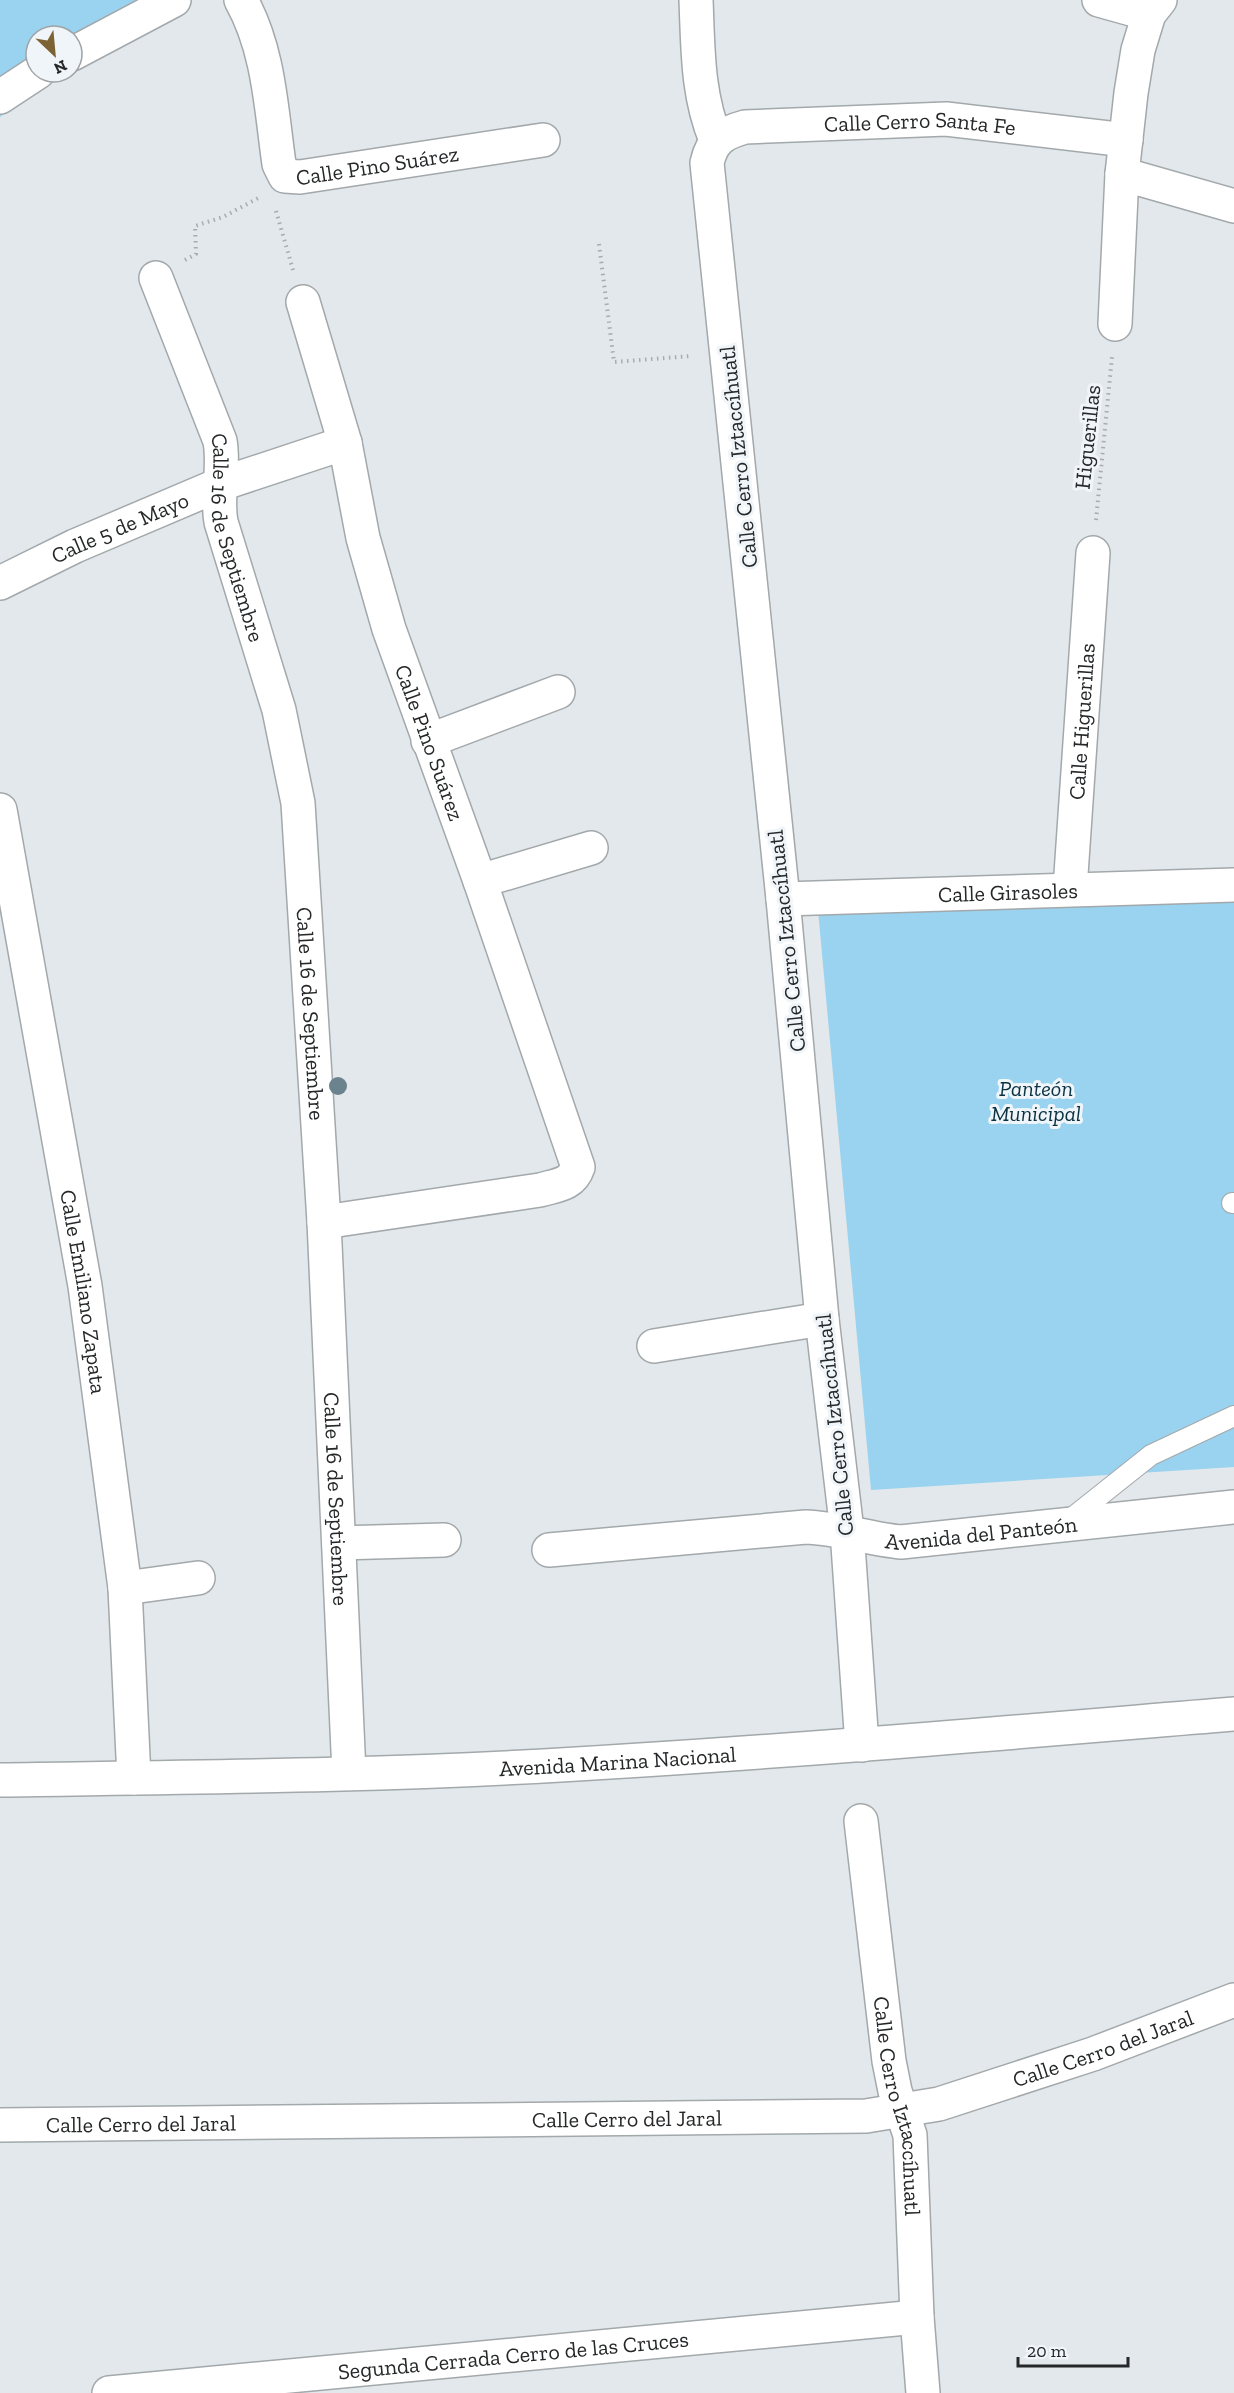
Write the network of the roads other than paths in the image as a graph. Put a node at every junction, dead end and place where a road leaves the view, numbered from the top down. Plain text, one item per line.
1 (174, 0) edge
2 (241, 0) edge
3 (696, 0) edge
4 (1099, 0) edge
5 (1154, 7) edge
6 (84, 48) edge
7 (24, 81) edge
8 (0, 97) edge
9 (543, 140) dead end
10 (716, 140) junction
11 (1126, 140) junction
12 (1122, 174) junction
13 (1234, 206) edge
14 (156, 278) dead end
15 (303, 302) road end
16 (1115, 324) road end
17 (345, 443) junction
18 (221, 484) junction
19 (1092, 553) road end
20 (0, 583) edge
21 (558, 692) dead end
22 (428, 741) junction
23 (0, 810) edge
24 (591, 848) dead end
25 (480, 880) junction
26 (1234, 885) edge
27 (1070, 889) junction
28 (783, 899) junction
29 (324, 1222) junction
30 (822, 1319) junction
31 (654, 1346) dead end
32 (1234, 1416) edge
33 (1234, 1507) edge
34 (1065, 1524) junction
35 (847, 1531) junction
36 (444, 1540) dead end
37 (339, 1543) junction
38 (549, 1550) dead end
39 (198, 1578) dead end
40 (125, 1588) junction
41 (1234, 1714) edge
42 (862, 1745) junction
43 (349, 1773) junction
44 (134, 1778) junction
45 (0, 1780) edge
46 (861, 1821) dead end
47 (1234, 2000) edge
48 (902, 2112) junction
49 (0, 2126) edge
50 (917, 2317) junction
51 (109, 2393) edge
52 (923, 2393) edge

1 - 6 street
2 - 9 street, Calle Pino Suárez
3 - 10 street
4 - 5 street
5 - 11 street
7 - 8 street
10 - 11 street, Calle Cerro Santa Fe
10 - 28 street, Calle Cerro Iztaccíhuatl
11 - 12 street
12 - 13 street
12 - 16 street
14 - 18 street, Calle 16 de Septiembre
15 - 17 street, Calle Pino Suárez
17 - 18 street, Calle 5 de Mayo
17 - 22 street, Calle Pino Suárez
18 - 20 street, Calle 5 de Mayo
18 - 29 street, Calle 16 de Septiembre
19 - 27 street, Calle Higuerillas
21 - 22 street
22 - 25 street, Calle Pino Suárez
23 - 40 street, Calle Emiliano Zapata
24 - 25 street
25 - 29 street, Calle Pino Suárez
26 - 27 street, Calle Girasoles
27 - 28 street, Calle Girasoles
28 - 30 street, Calle Cerro Iztaccíhuatl
29 - 37 street, Calle 16 de Septiembre
30 - 31 street
30 - 35 street, Calle Cerro Iztaccíhuatl
32 - 34 lane
33 - 34 street, Avenida del Panteón
34 - 35 street, Avenida del Panteón
35 - 38 street, Avenida del Panteón
35 - 42 street, Calle Cerro Iztaccíhuatl
36 - 37 street
37 - 43 street, Calle 16 de Septiembre
39 - 40 street
40 - 44 street, Calle Emiliano Zapata
41 - 42 street, Avenida Marina Nacional
42 - 43 street, Avenida Marina Nacional
43 - 44 street, Avenida Marina Nacional
44 - 45 street, Avenida Marina Nacional
46 - 48 street, Calle Cerro Iztaccíhuatl
47 - 48 street, Calle Cerro del Jaral
48 - 49 street, Calle Cerro del Jaral
48 - 50 street, Calle Cerro Iztaccíhuatl
50 - 51 street, Segunda Cerrada Cerro de las Cruces
50 - 52 street, Calle Cerro Iztaccíhuatl

